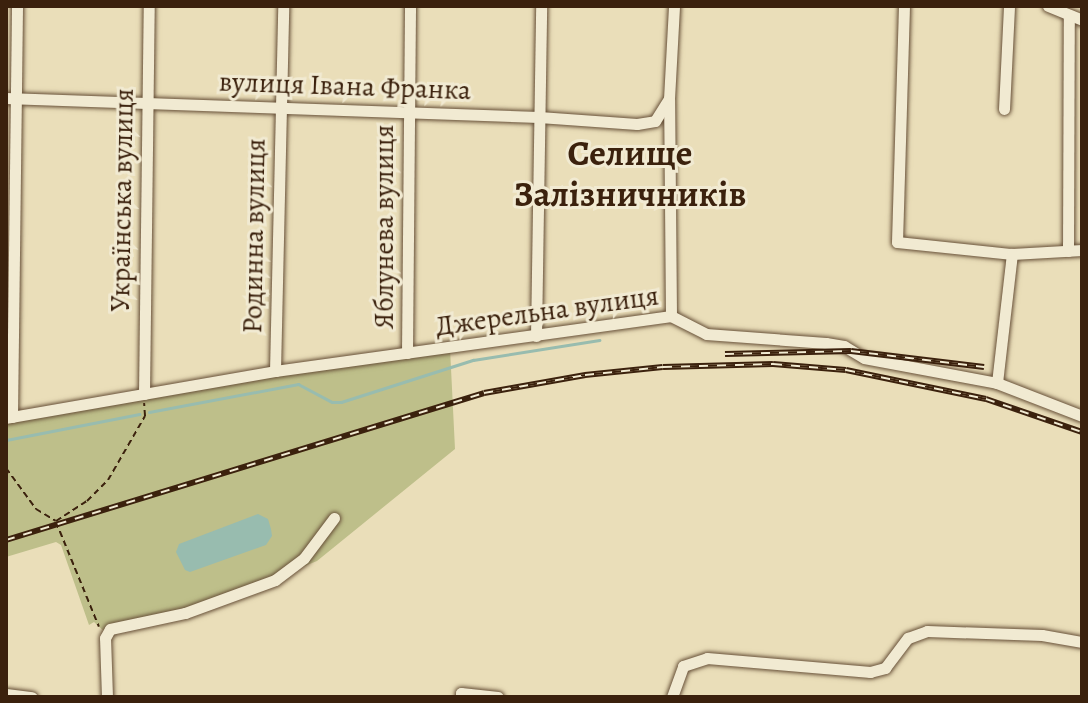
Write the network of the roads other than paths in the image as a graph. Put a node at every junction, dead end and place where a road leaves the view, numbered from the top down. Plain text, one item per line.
1 (17, 6) edge
2 (149, 6) edge
3 (283, 6) edge
4 (410, 6) edge
5 (541, 6) edge
6 (674, 6) edge
7 (904, 6) edge
8 (1009, 6) edge
9 (1048, 6) edge
10 (1069, 15) junction
11 (1082, 20) edge
12 (12, 98) edge
13 (669, 99) junction
14 (146, 103) junction
15 (281, 108) junction
16 (1004, 109) dead end
17 (409, 112) junction
18 (539, 117) junction
19 (1082, 250) edge
20 (1068, 251) junction
21 (1012, 254) junction
22 (671, 316) junction
23 (536, 336) junction
24 (407, 353) junction
25 (275, 371) junction
26 (997, 383) junction
27 (144, 394) junction
28 (1082, 416) edge
29 (9, 417) edge
30 (334, 518) dead end
31 (1082, 642) edge
32 (6, 694) edge
33 (32, 697) edge
34 (107, 697) edge
35 (461, 697) edge
36 (498, 697) edge
37 (672, 697) edge

1 - 12 street
2 - 14 street, Українська вулиця
3 - 15 street, Родинна вулиця
4 - 17 street, Яблунева вулиця
5 - 18 street
6 - 13 street
7 - 21 street
8 - 16 street
9 - 10 street
10 - 11 street
10 - 20 street
12 - 14 street, вулиця Івана Франка
12 - 29 street
13 - 18 street, вулиця Івана Франка
13 - 22 street
14 - 15 street, вулиця Івана Франка
14 - 27 street, Українська вулиця
15 - 17 street, вулиця Івана Франка
15 - 25 street, Родинна вулиця
17 - 18 street, вулиця Івана Франка
17 - 24 street, Яблунева вулиця
18 - 23 street
19 - 20 street
20 - 21 street
21 - 26 street
22 - 23 street, Джерельна вулиця
22 - 26 street, Джерельна вулиця
23 - 24 street, Джерельна вулиця
24 - 25 street, Джерельна вулиця
25 - 27 street, Джерельна вулиця
26 - 28 street, Джерельна вулиця
27 - 29 street, Джерельна вулиця
30 - 34 street
31 - 37 street
32 - 33 street
35 - 36 street

